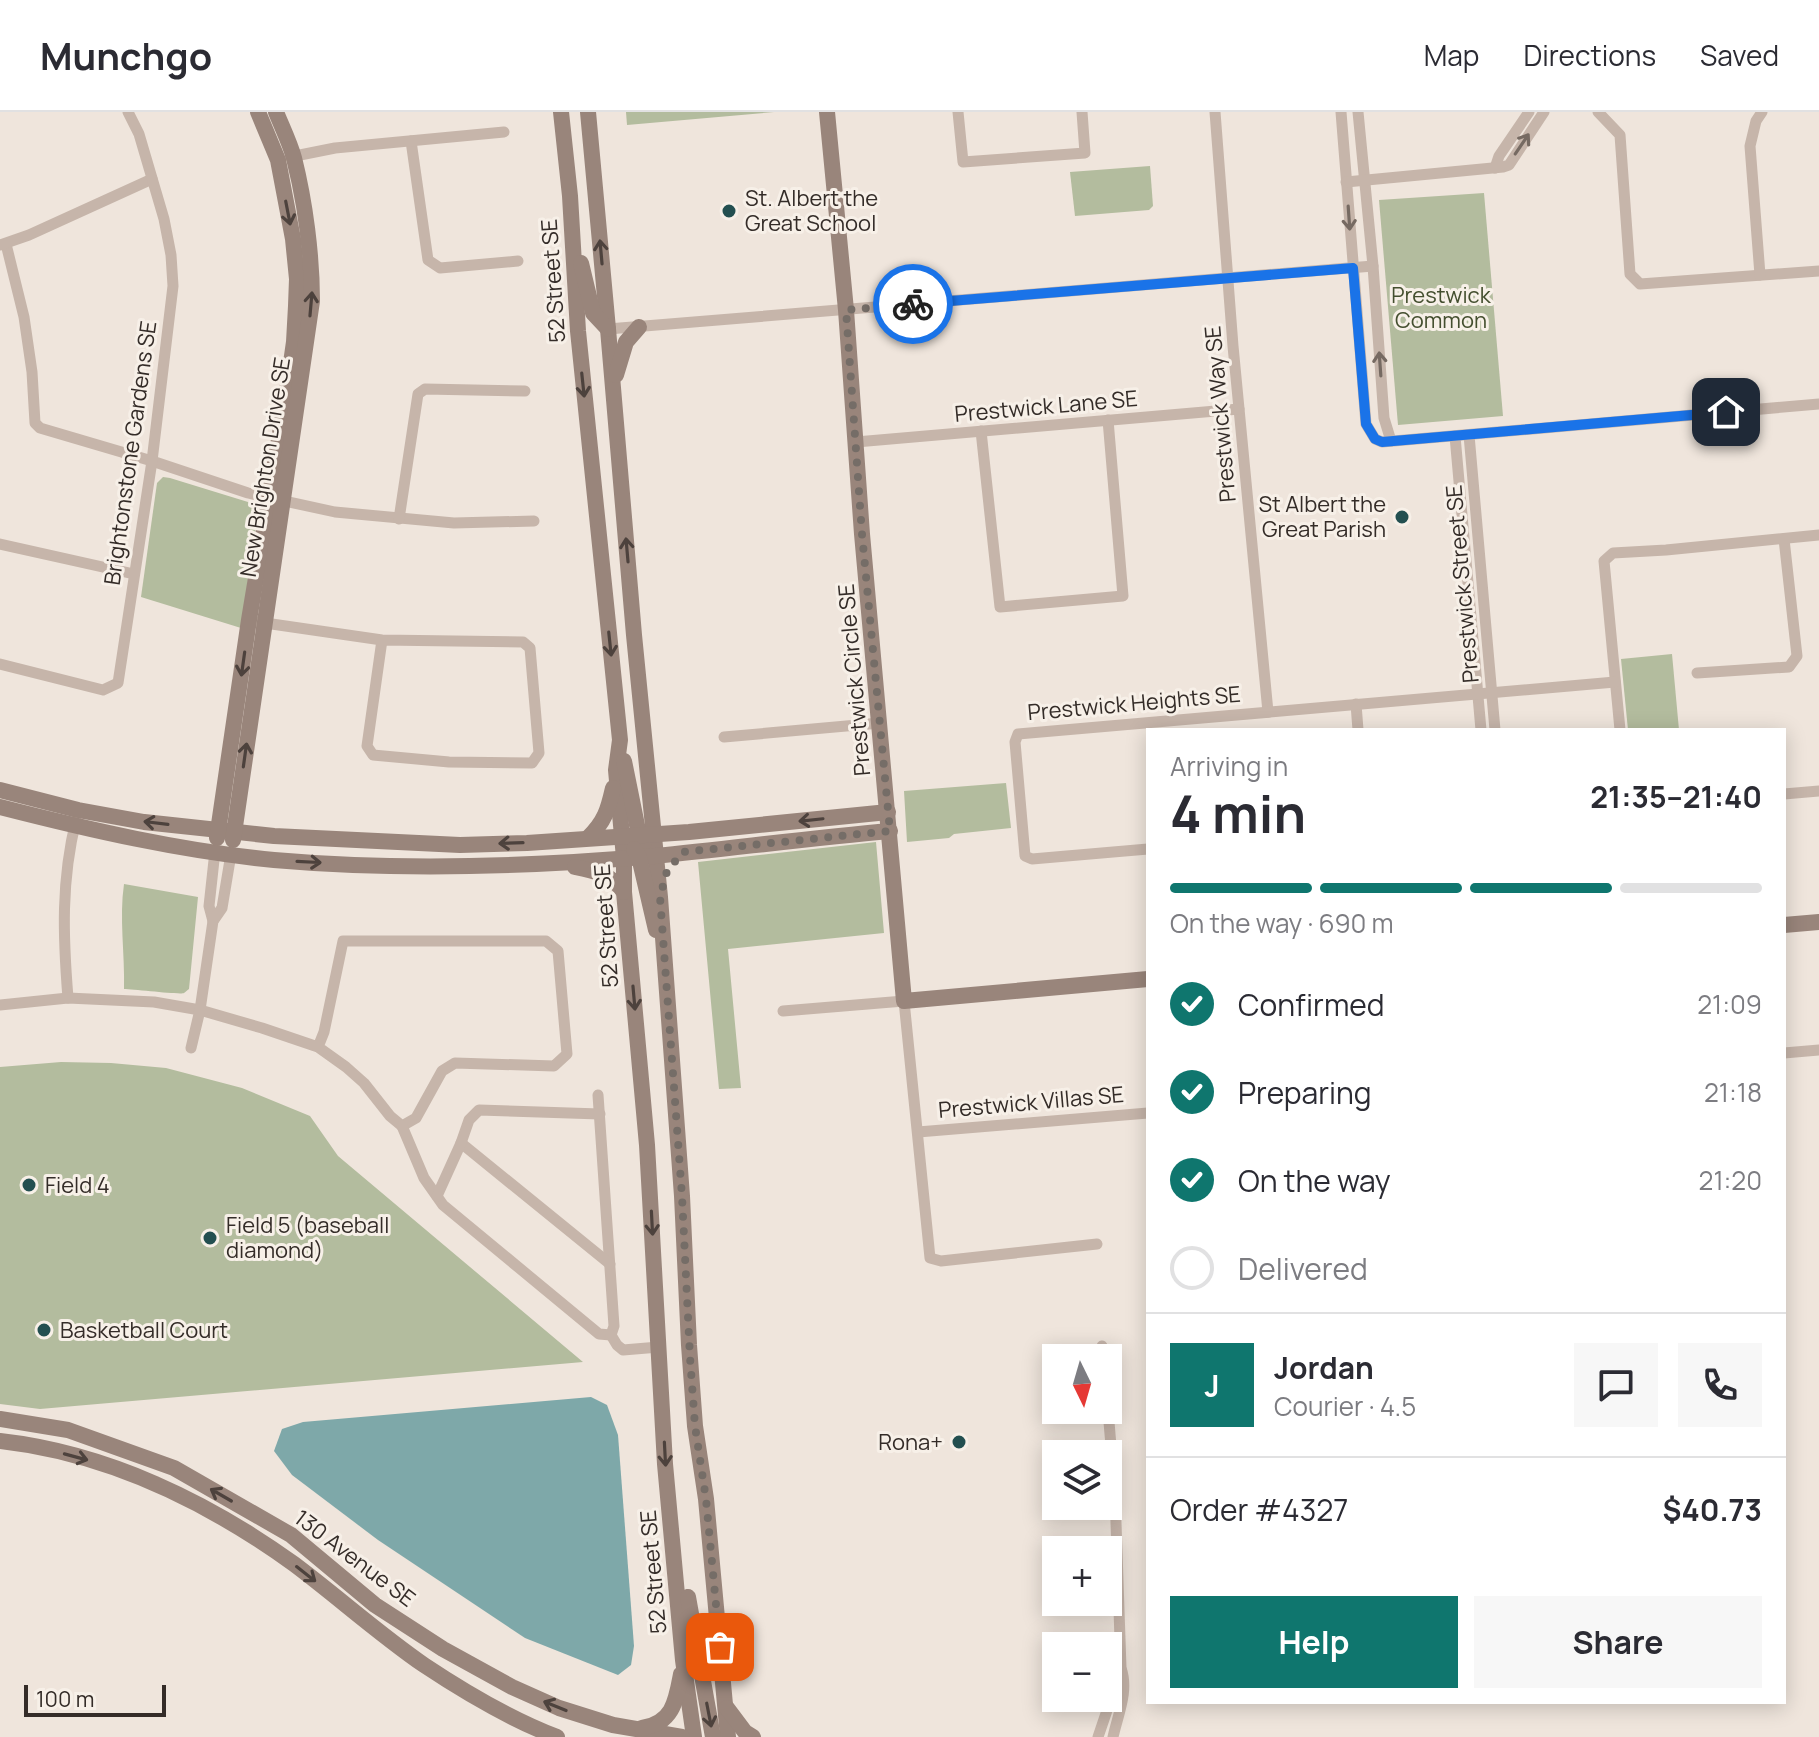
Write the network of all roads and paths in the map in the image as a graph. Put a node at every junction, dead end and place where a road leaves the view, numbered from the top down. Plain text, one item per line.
1 (128, 112) edge
2 (258, 112) edge
3 (276, 112) edge
4 (561, 112) edge
5 (588, 112) edge
6 (827, 112) edge
7 (958, 112) edge
8 (1082, 112) edge
9 (1215, 112) edge
10 (1341, 112) edge
11 (1358, 112) edge
12 (1529, 112) edge
13 (1544, 112) edge
14 (1598, 112) edge
15 (1762, 112) edge
16 (504, 132) dead end
17 (411, 141) junction
18 (286, 158) junction
19 (1495, 168) junction
20 (152, 179) junction
21 (1365, 179) junction
22 (1346, 182) junction
23 (571, 215) junction
24 (3, 244) edge
25 (518, 261) dead end
26 (1373, 266) junction
27 (1353, 268) junction
28 (1819, 271) edge
29 (1760, 275) junction
30 (1228, 278) junction
31 (846, 310) junction
32 (639, 327) junction
33 (608, 329) junction
34 (578, 331) junction
35 (613, 384) junction
36 (525, 391) dead end
37 (1819, 404) edge
38 (1239, 409) junction
39 (1108, 420) junction
40 (981, 431) junction
41 (1469, 435) junction
42 (1455, 436) junction
43 (1391, 441) junction
44 (856, 442) junction
45 (152, 461) junction
46 (275, 500) junction
47 (399, 519) junction
48 (534, 521) dead end
49 (1819, 535) edge
50 (1784, 539) junction
51 (0, 544) edge
52 (134, 574) junction
53 (257, 622) junction
54 (382, 640) junction
55 (0, 664) edge
56 (1697, 673) dead end
57 (1615, 682) junction
58 (1492, 692) junction
59 (1478, 693) junction
60 (1356, 704) junction
61 (1268, 712) junction
62 (880, 723) junction
63 (1358, 728) edge
64 (1481, 728) edge
65 (1495, 728) edge
66 (1620, 728) edge
67 (724, 737) dead end
68 (620, 740) junction
69 (616, 770) junction
70 (0, 790) edge
71 (1819, 791) edge
72 (1786, 794) edge
73 (651, 795) junction
74 (0, 807) edge
75 (888, 812) junction
76 (76, 818) junction
77 (226, 831) junction
78 (890, 831) junction
79 (689, 832) junction
80 (638, 835) junction
81 (588, 838) junction
82 (1146, 849) edge
83 (223, 852) junction
84 (683, 852) junction
85 (640, 857) junction
86 (558, 863) junction
87 (624, 892) junction
88 (660, 897) junction
89 (1819, 922) edge
90 (1786, 925) edge
91 (663, 955) junction
92 (1146, 979) edge
93 (68, 998) junction
94 (904, 1001) junction
95 (0, 1005) edge
96 (200, 1010) junction
97 (783, 1011) dead end
98 (318, 1047) junction
99 (191, 1048) dead end
100 (1819, 1050) edge
101 (1786, 1053) edge
102 (598, 1095) dead end
103 (1146, 1113) edge
104 (600, 1114) junction
105 (402, 1126) junction
106 (918, 1132) junction
107 (461, 1143) junction
108 (437, 1196) junction
109 (1097, 1244) dead end
110 (610, 1264) junction
111 (611, 1335) junction
112 (659, 1347) junction
113 (0, 1419) edge
114 (1109, 1424) edge
115 (0, 1441) edge
116 (675, 1557) junction
117 (1120, 1632) edge
118 (683, 1660) junction
119 (1122, 1671) edge
120 (1122, 1704) edge
121 (493, 1706) junction
122 (726, 1707) junction
123 (1106, 1712) edge
124 (1120, 1712) edge
125 (629, 1729) junction
126 (539, 1737) edge
127 (557, 1737) edge
128 (682, 1737) edge
129 (694, 1737) edge
130 (713, 1737) edge
131 (728, 1737) edge
132 (753, 1737) edge
133 (1098, 1737) edge
134 (1113, 1737) edge

1 - 20 street, Brightonstone Gardens SE
2 - 18 main road, New Brighton Drive SE
3 - 18 main road, New Brighton Drive SE
4 - 23 main road, 52 Street SE
33 -> 5 main road, 52 Street SE
6 - 31 main road, Prestwick Circle SE
7 - 8 street
9 - 30 street, Prestwick Way SE
10 - 22 street
11 - 21 street
12 - 19 street
19 -> 13 street
14 - 29 street
15 - 29 street
16 - 17 street
17 - 18 street
17 - 25 street
18 - 46 main road, New Brighton Drive SE
19 - 21 street
20 - 24 street
20 - 45 street, Brightonstone Gardens SE
21 - 22 street
21 - 26 street
22 -> 27 street
23 - 33 main road
23 - 34 main road, 52 Street SE
24 - 45 street
26 - 27 street
43 -> 26 street
27 - 30 street
27 - 43 street
28 - 29 street
30 - 31 street
30 - 38 street, Prestwick Way SE
31 - 32 street
31 - 44 main road, Prestwick Circle SE
32 - 33 street
32 - 35 main road
33 - 34 main road
33 - 35 main road, 52 Street SE
34 -> 68 main road, 52 Street SE
73 -> 35 main road, 52 Street SE
36 - 47 street
37 - 41 street
38 - 39 street, Prestwick Lane SE
38 - 61 street, Prestwick Way SE
39 - 40 street, Prestwick Lane SE
39 - 40 street
40 - 44 street, Prestwick Lane SE
41 - 42 street
41 - 58 street, Prestwick Street SE
42 - 43 street
42 - 59 street, Prestwick Street SE
44 - 62 main road, Prestwick Circle SE
45 - 46 street
45 - 52 street, Brightonstone Gardens SE
46 - 47 street
46 - 53 main road, New Brighton Drive SE
47 - 48 street
49 - 50 street
50 - 56 street
50 - 57 street
51 - 52 street
52 - 55 street, Brightonstone Gardens SE
53 - 54 street
53 - 77 main road, New Brighton Drive SE
54 - 54 street
57 - 58 street, Prestwick Heights SE
57 - 66 street
58 - 59 street, Prestwick Heights SE
58 - 65 street, Prestwick Street SE
59 - 60 street, Prestwick Heights SE
59 - 64 street, Prestwick Street SE
60 - 61 street, Prestwick Heights SE
60 - 63 street
61 - 82 street, Prestwick Heights SE
62 - 67 street
62 - 75 main road, Prestwick Circle SE
68 - 69 main road, 52 Street SE
68 - 80 main road
69 - 80 main road, 52 Street SE
69 - 81 main road
70 - 76 main road
71 - 72 street
73 - 79 main road
73 - 80 main road, 52 Street SE
74 - 76 main road
75 - 78 main road, Prestwick Circle SE
75 -> 79 main road
77 -> 76 main road
76 - 83 main road
76 - 93 street
81 -> 77 main road
77 - 83 main road, New Brighton Drive SE
78 - 84 main road
78 - 94 main road, Prestwick Circle SE
79 - 80 main road
80 - 81 main road
80 - 85 main road, 52 Street SE
80 - 85 main road
83 -> 86 main road
83 - 96 street
84 - 85 main road
84 - 88 main road
85 - 86 main road
85 - 87 main road, 52 Street SE
85 - 88 main road, 52 Street SE
85 - 91 main road
86 - 87 main road
87 -> 112 main road, 52 Street SE
88 - 91 main road, 52 Street SE
89 - 90 main road
91 - 122 main road, 52 Street SE
92 - 94 main road
93 - 95 street
93 - 96 street
94 - 97 street
94 - 106 street
96 - 98 street
96 - 99 street
98 - 105 street
98 - 105 street
100 - 101 street
102 - 104 street
103 - 106 street, Prestwick Villas SE
104 - 107 street
104 - 110 street
105 - 108 street
106 - 109 street
107 - 108 street
107 - 110 street
108 - 111 street
110 - 111 street
111 - 112 street
112 -> 116 main road, 52 Street SE
125 -> 113 main road, 130 Avenue SE
114 - 117 street
115 -> 121 main road, 130 Avenue SE
116 - 118 main road, 52 Street SE
116 -> 130 main road
118 - 125 main road
118 - 129 main road, 52 Street SE
119 - 120 street
121 - 126 main road
121 - 127 main road, 130 Avenue SE
122 - 131 main road, 52 Street SE
122 - 132 main road
123 - 133 street
124 - 134 street
125 - 128 main road, 130 Avenue SE

